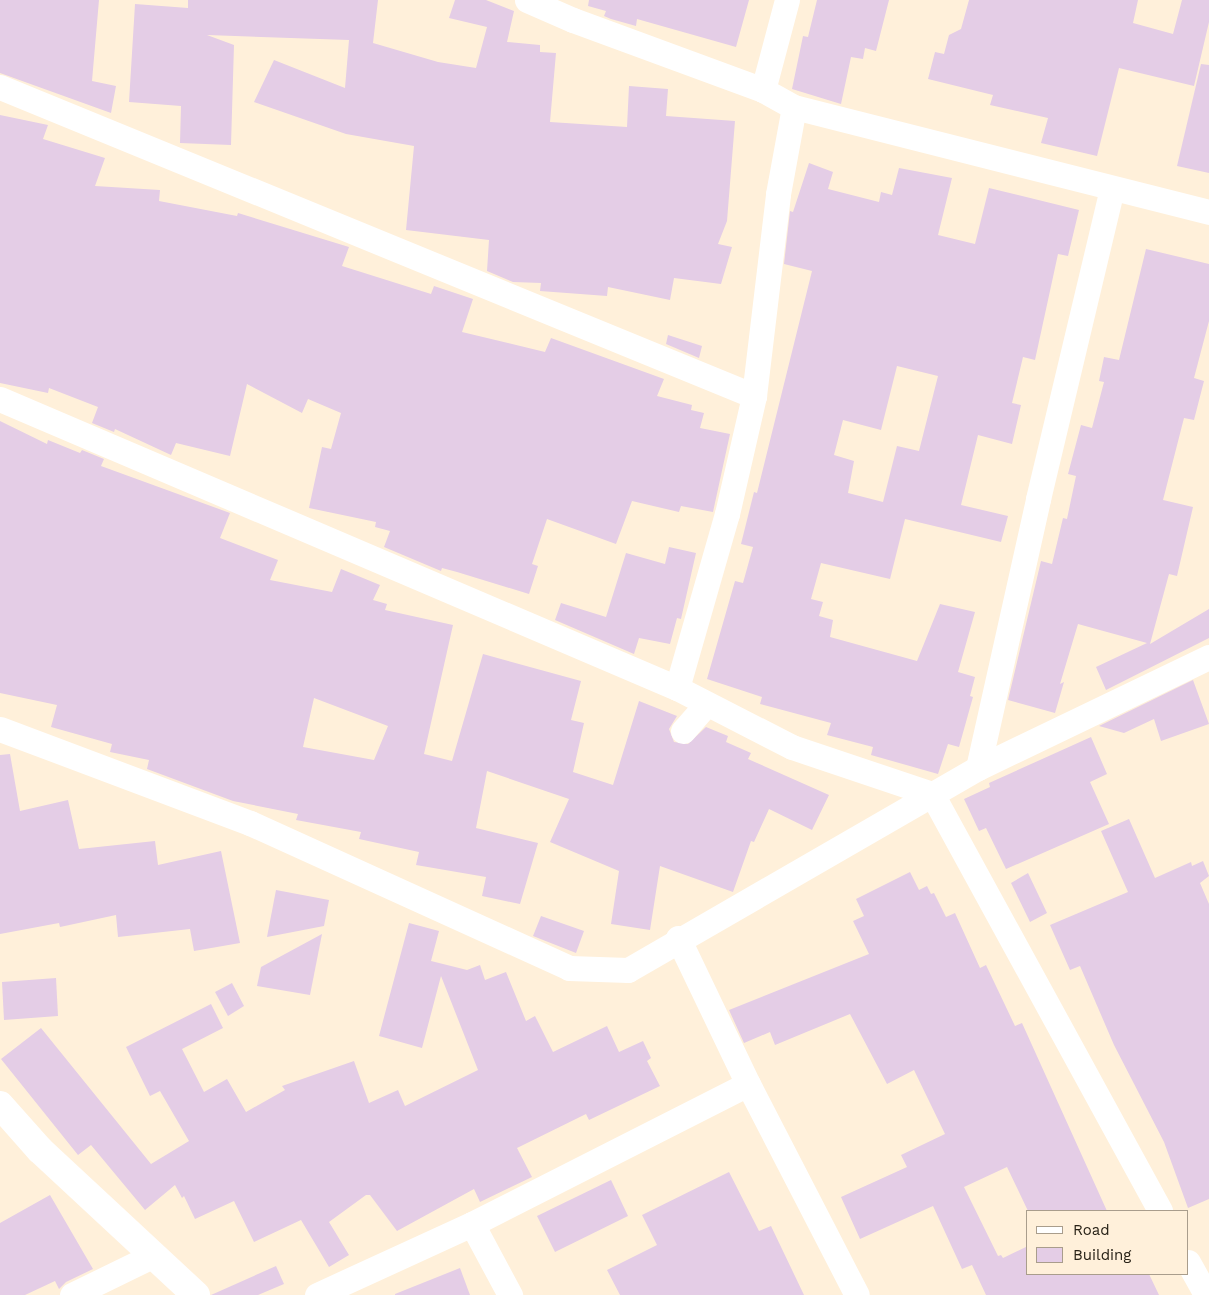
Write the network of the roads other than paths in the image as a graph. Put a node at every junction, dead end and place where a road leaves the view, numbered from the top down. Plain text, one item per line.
1 (527, 0) edge
2 (787, 0) edge
3 (0, 87) edge
4 (763, 90) junction
5 (794, 107) junction
6 (1112, 189) junction
7 (1209, 212) edge
8 (754, 396) junction
9 (0, 399) edge
10 (1209, 657) edge
11 (677, 688) junction
12 (706, 705) junction
13 (0, 729) edge
14 (683, 731) dead end
15 (978, 768) junction
16 (932, 794) junction
17 (678, 938) junction
18 (748, 1084) junction
19 (0, 1105) edge
20 (1159, 1210) edge
21 (472, 1224) junction
22 (152, 1256) junction
23 (1189, 1264) edge
24 (72, 1295) edge
25 (196, 1295) edge
26 (317, 1295) edge
27 (510, 1295) edge
28 (857, 1295) edge
29 (1206, 1295) edge

1 - 4 street
2 - 4 street
3 - 8 street
4 - 5 street
5 - 6 street
5 - 8 street
6 - 7 street
6 - 15 street
8 - 11 street
9 - 11 street
10 - 15 street
11 - 12 street
12 - 14 street
12 - 16 street
13 - 17 street
15 - 16 street
16 - 17 street
16 - 20 street
17 - 18 street
18 - 21 street
18 - 28 street
19 - 22 street
21 - 26 street
21 - 27 street
22 - 24 street
22 - 25 street
23 - 29 street

